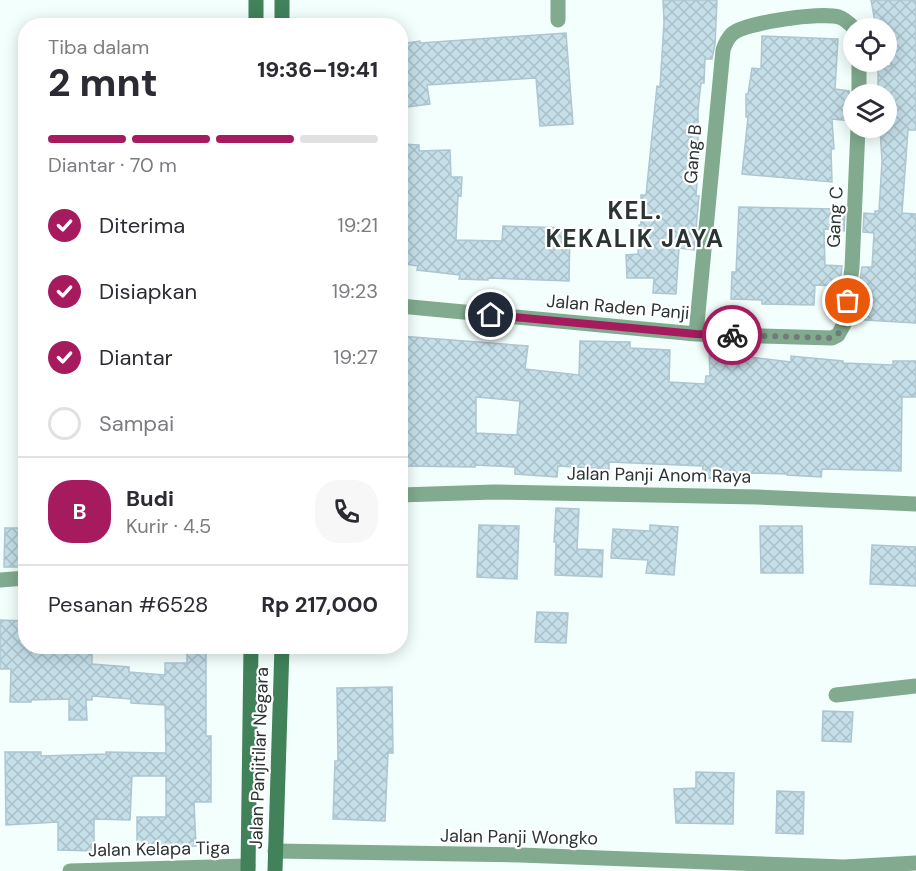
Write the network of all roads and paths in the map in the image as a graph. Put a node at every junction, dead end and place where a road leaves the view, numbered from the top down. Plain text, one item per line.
1 (256, 0) edge
2 (282, 0) edge
3 (558, 0) edge
4 (256, 18) edge
5 (282, 18) edge
6 (843, 19) edge
7 (558, 20) dead end
8 (858, 138) edge
9 (408, 307) edge
10 (696, 334) junction
11 (832, 338) joint
12 (408, 495) edge
13 (916, 504) edge
14 (18, 579) edge
15 (0, 580) edge
16 (251, 654) edge
17 (282, 654) edge
18 (916, 686) edge
19 (836, 695) dead end
20 (275, 851) junction
21 (916, 863) edge
22 (248, 869) edge
23 (70, 871) edge
24 (275, 871) edge

1 - 4 main road
2 - 5 main road
3 - 7 street
6 - 10 street, Gang B
8 - 11 street, Gang C
9 - 10 street, Jalan Raden Panji
10 - 11 street, Jalan Raden Panji
12 - 13 street, Jalan Panji Anom Raya
14 - 15 street
16 - 22 main road
17 - 20 main road, Jalan Panjitilar Negara
18 - 19 street
20 - 21 street, Jalan Panji Wongko
20 - 24 main road, Jalan Panjitilar Negara
22 - 23 street, Jalan Kelapa Tiga

